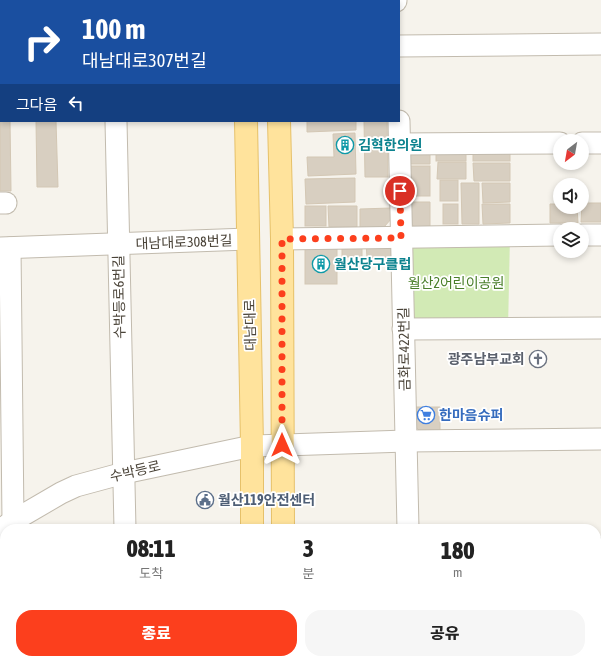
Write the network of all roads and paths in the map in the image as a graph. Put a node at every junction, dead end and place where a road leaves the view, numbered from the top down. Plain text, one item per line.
1 (601, 44) edge
2 (400, 46) edge
3 (116, 122) edge
4 (246, 122) edge
5 (279, 122) edge
6 (399, 122) edge
7 (553, 143) edge
8 (589, 143) edge
9 (601, 143) edge
10 (399, 144) junction
11 (589, 235) edge
12 (601, 235) edge
13 (553, 236) edge
14 (401, 238) junction
15 (248, 239) junction
16 (282, 239) junction
17 (118, 245) junction
18 (5, 248) edge
19 (601, 328) edge
20 (403, 329) junction
21 (601, 438) edge
22 (406, 440) junction
23 (282, 445) junction
24 (252, 446) junction
25 (124, 472) junction
26 (6, 524) edge
27 (8, 524) edge
28 (125, 524) edge
29 (252, 524) edge
30 (283, 524) edge
31 (408, 524) edge

1 - 2 street
3 - 17 street, 수박등로6번길
4 - 15 main road, 대남대로
5 - 16 main road
6 - 10 street, 금화로422번길
7 - 10 street
8 - 9 street
10 - 14 street, 금화로422번길
11 - 12 street
13 - 14 street
14 - 16 street
14 - 20 street, 금화로422번길
15 - 17 street, 대남대로308번길
15 - 24 main road, 대남대로
16 - 23 main road
17 - 18 street, 대남대로308번길
17 - 25 street, 수박등로6번길
18 - 26 street
19 - 20 street
20 - 22 street, 금화로422번길
21 - 22 street, 수박등로
22 - 23 street, 수박등로
22 - 31 street, 금화로422번길
23 - 24 street, 수박등로
23 - 30 main road
24 - 25 street, 수박등로
24 - 29 main road, 대남대로
25 - 27 street, 수박등로
25 - 28 street, 수박등로6번길

